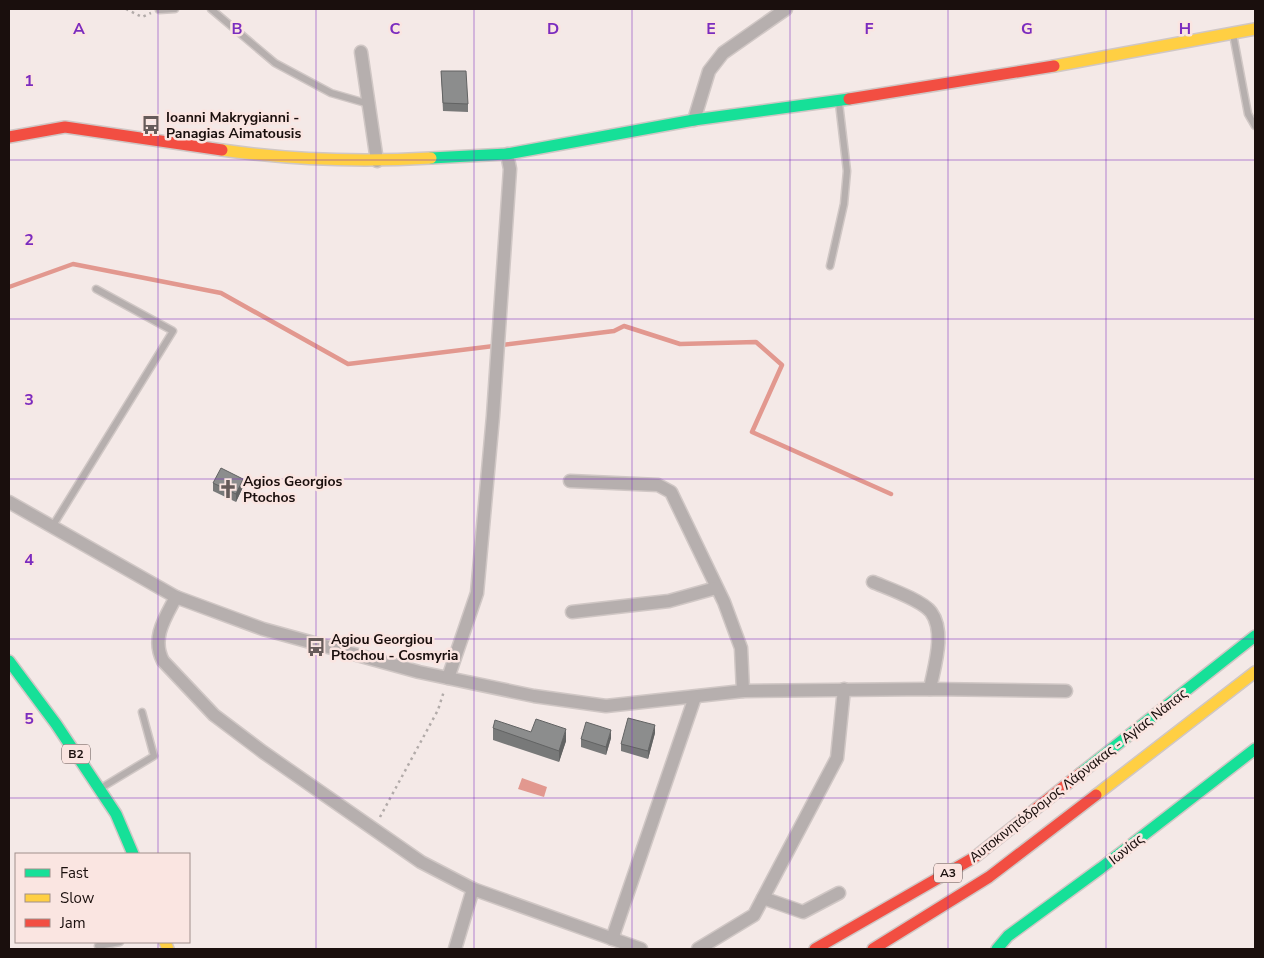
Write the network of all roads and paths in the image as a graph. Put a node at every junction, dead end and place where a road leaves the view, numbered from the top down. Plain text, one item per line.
1 (126, 9) edge
2 (175, 9) edge
3 (211, 9) edge
4 (786, 9) edge
5 (159, 10) joint
6 (1255, 29) edge
7 (1233, 32) junction
8 (361, 52) dead end
9 (839, 101) junction
10 (369, 104) junction
11 (694, 120) junction
12 (1255, 126) edge
13 (9, 137) edge
14 (507, 154) junction
15 (377, 161) junction
16 (830, 266) dead end
17 (96, 290) dead end
18 (570, 481) dead end
19 (9, 502) edge
20 (52, 526) junction
21 (873, 582) dead end
22 (716, 588) junction
23 (176, 597) junction
24 (572, 612) dead end
25 (1255, 636) edge
26 (9, 661) edge
27 (1255, 672) edge
28 (448, 678) junction
29 (844, 689) junction
30 (930, 689) junction
31 (743, 691) junction
32 (1066, 691) dead end
33 (694, 697) junction
34 (142, 712) dead end
35 (1255, 749) edge
36 (100, 789) junction
37 (374, 829) junction
38 (133, 853) edge
39 (473, 889) junction
40 (839, 893) dead end
41 (763, 898) junction
42 (612, 939) junction
43 (114, 943) edge
44 (98, 946) dead end
45 (455, 949) edge
46 (641, 949) edge
47 (698, 949) edge
48 (815, 949) edge
49 (874, 949) edge
50 (997, 949) edge

1 - 5 path
2 - 5 lane
3 - 10 lane
4 - 11 street
6 - 7 main road
7 - 9 main road
7 - 12 lane
8 - 10 street
9 - 11 main road
9 - 16 lane
10 - 15 street
11 - 14 main road
13 - 15 main road
14 - 15 main road
14 - 28 street
17 - 20 lane
18 - 22 street
19 - 20 street
20 - 23 street
21 - 30 street
22 - 24 street
22 - 31 street
23 - 28 street
23 - 37 street
25 - 48 main road, Αυτοκινητόδρομος Λάρνακας - Αγίας Νάπας / A3
26 - 36 main road, B2
27 - 49 main road, Αυτοκινητόδρομος Λάρνακας - Αγίας Νάπας / A3
28 - 33 street
28 - 37 path
29 - 30 street
29 - 31 street
29 - 41 street
30 - 32 street
31 - 33 street
33 - 42 street
34 - 36 lane
35 - 50 main road, Ιωνίας
36 - 38 main road, B2
37 - 39 street
39 - 42 street
39 - 45 street
40 - 41 street
41 - 47 street
42 - 46 street
43 - 44 lane

